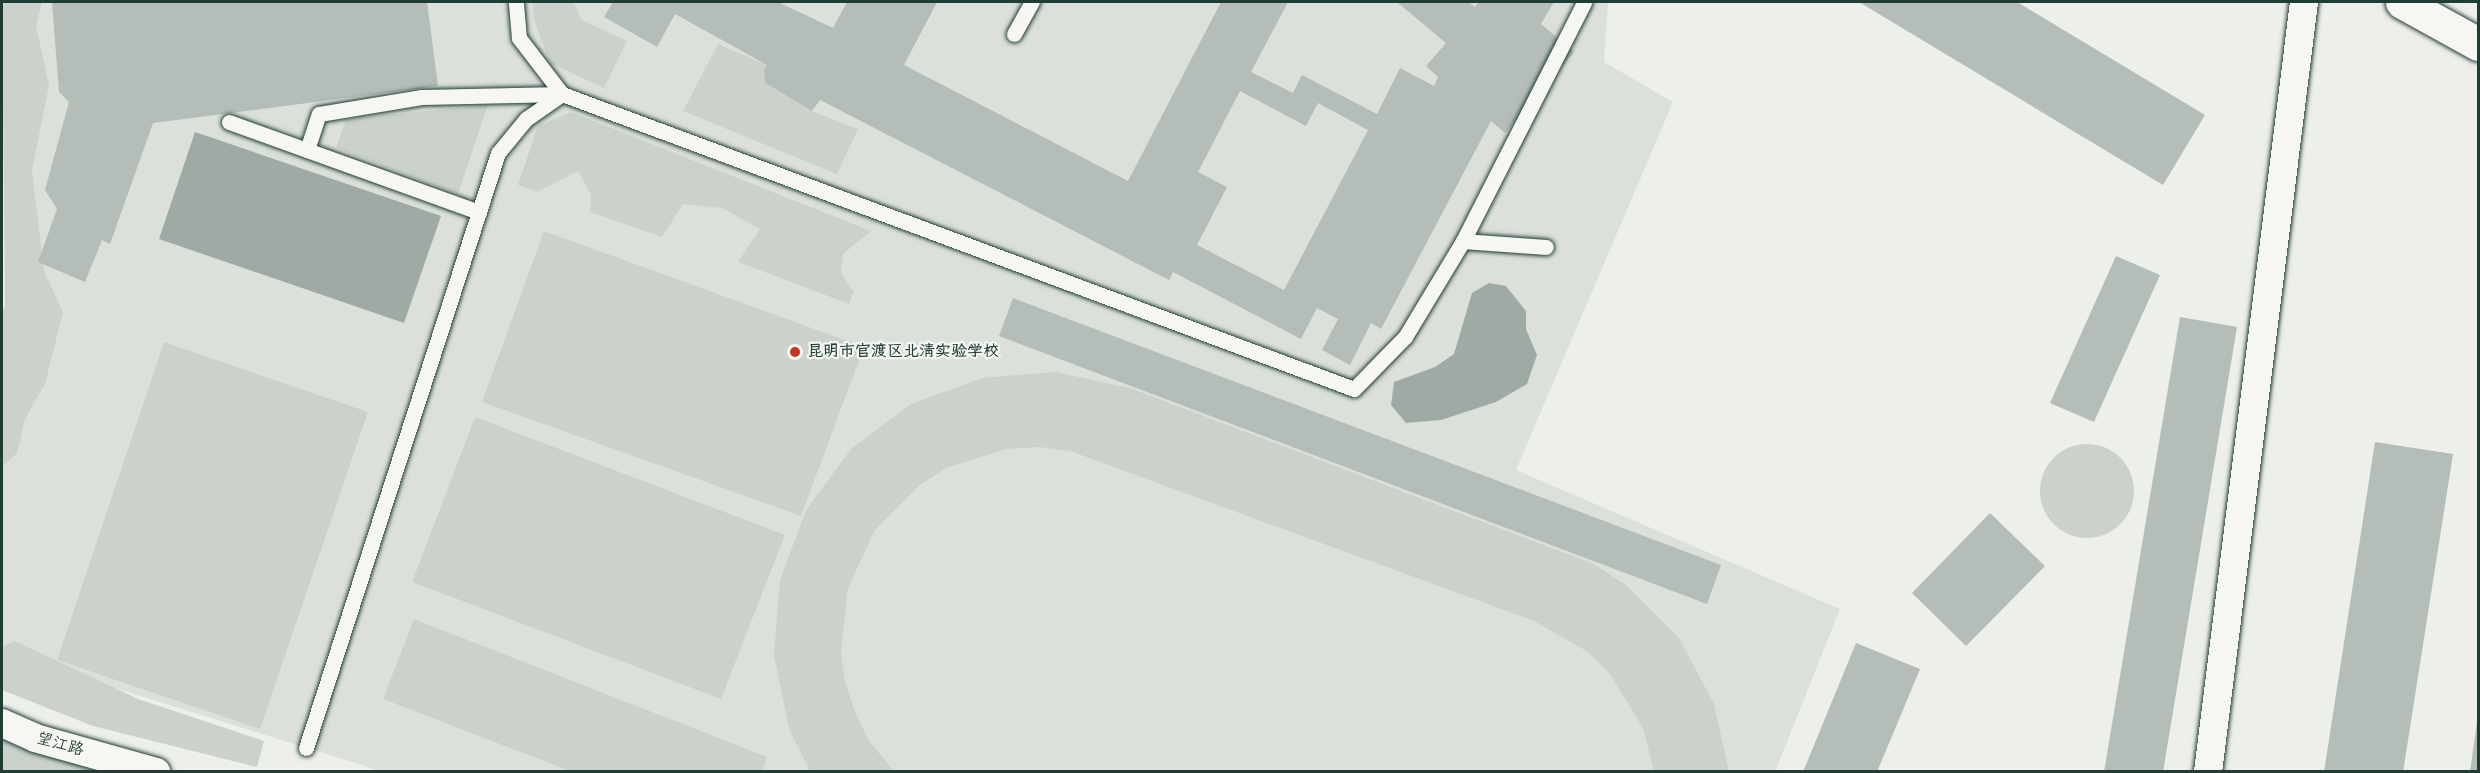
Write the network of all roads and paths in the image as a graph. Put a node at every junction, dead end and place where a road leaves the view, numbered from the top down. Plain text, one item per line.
1 (516, 2) edge
2 (1032, 2) edge
3 (1584, 2) edge
4 (2304, 2) edge
5 (2402, 2) edge
6 (1014, 34) dead end
7 (2478, 44) edge
8 (562, 94) junction
9 (228, 122) dead end
10 (307, 150) junction
11 (479, 212) junction
12 (1463, 241) junction
13 (1546, 247) dead end
14 (2, 723) edge
15 (306, 748) dead end
16 (156, 771) edge
17 (2208, 771) edge

1 - 8 lane
2 - 6 lane
3 - 12 lane
4 - 17 street
5 - 7 street
8 - 10 lane
8 - 11 lane
8 - 12 lane
9 - 10 lane
10 - 11 lane
11 - 15 lane
12 - 13 lane
14 - 16 street, 望江路

